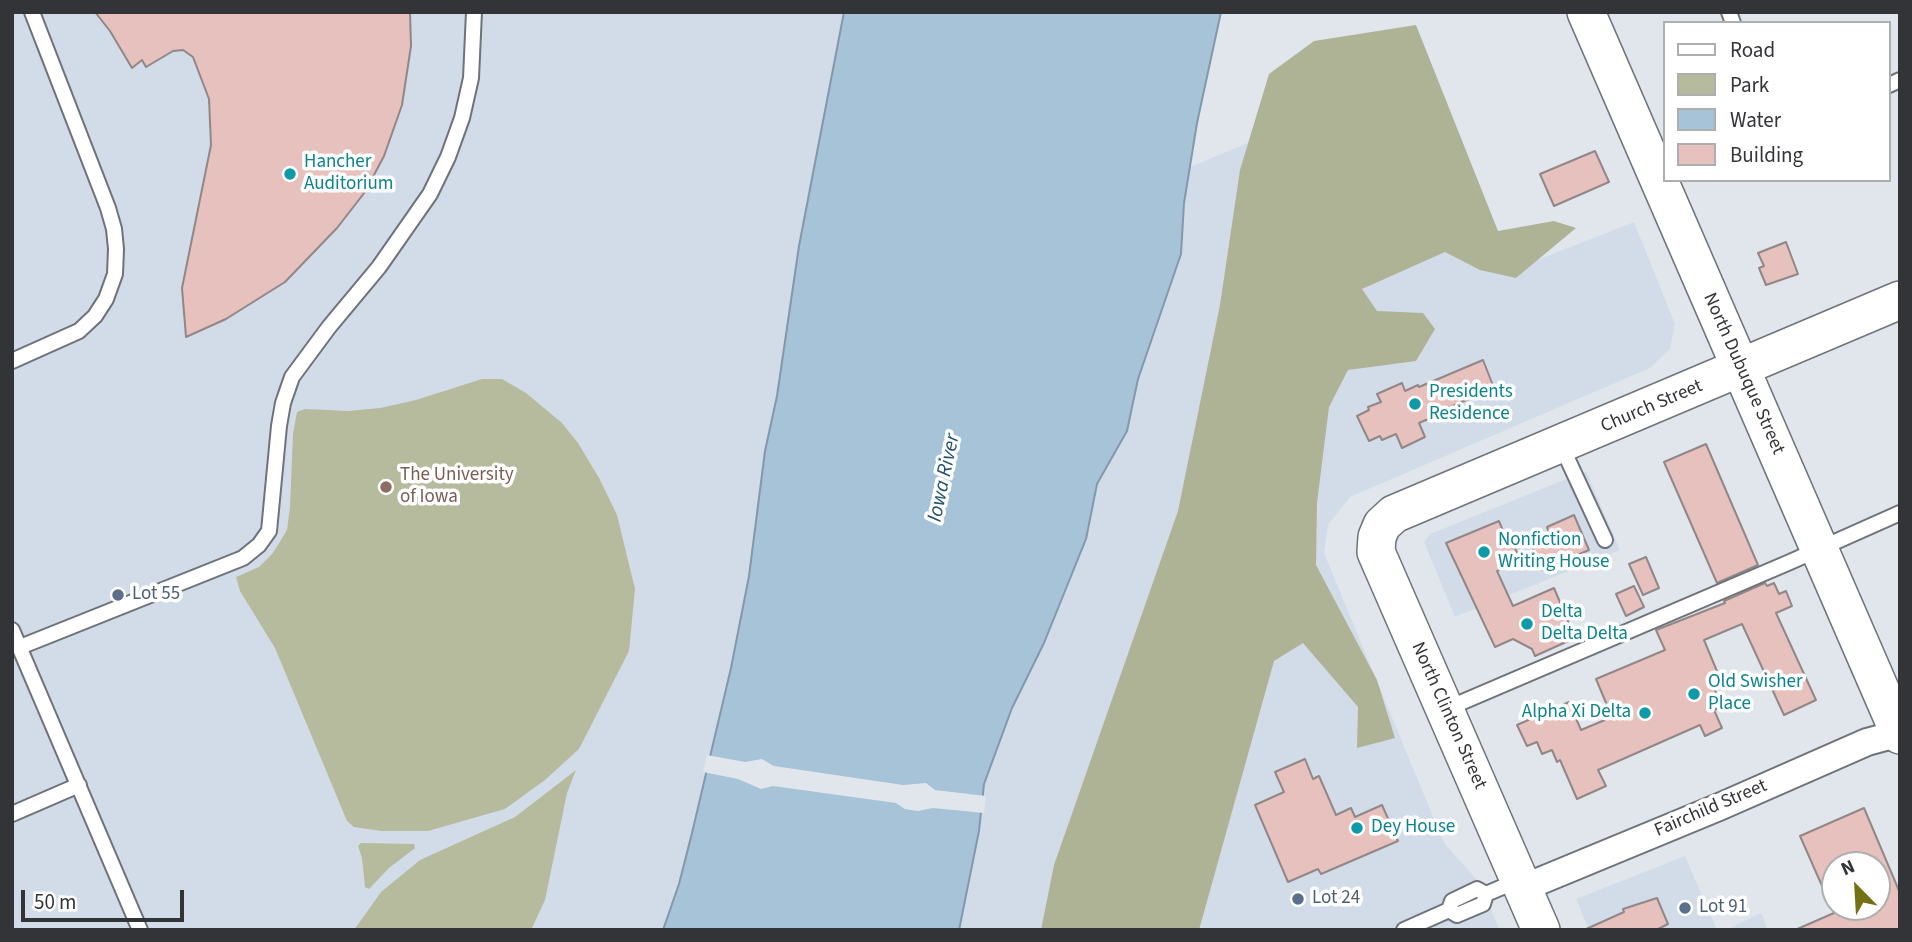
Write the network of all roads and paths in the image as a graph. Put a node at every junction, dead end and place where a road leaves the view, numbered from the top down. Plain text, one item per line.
1 (32, 12) edge
2 (474, 12) edge
3 (1586, 12) edge
4 (1662, 180) edge
5 (1900, 300) edge
6 (12, 361) edge
7 (1740, 369) junction
8 (1561, 445) junction
9 (1403, 511) joint
10 (1900, 513) edge
11 (1605, 540) dead end
12 (1818, 548) junction
13 (12, 630) edge
14 (20, 647) junction
15 (1445, 709) junction
16 (1900, 734) edge
17 (79, 785) junction
18 (12, 814) edge
19 (1521, 884) junction
20 (140, 930) edge
21 (1404, 930) edge
22 (1541, 930) edge

1 - 6 lane
2 - 14 lane
3 - 4 street, North Dubuque Street
4 - 7 street, North Dubuque Street
5 - 7 street, Church Street
7 - 8 street, Church Street
7 - 12 street, North Dubuque Street
8 - 9 street, Church Street
8 - 11 lane
9 - 15 street, North Clinton Street
10 - 12 lane
12 - 15 lane
12 - 16 street, North Dubuque Street
13 - 14 lane
14 - 17 lane
15 - 19 street, North Clinton Street
16 - 19 street, Fairchild Street
17 - 18 lane
17 - 20 lane
19 - 21 lane
19 - 22 street, North Clinton Street

